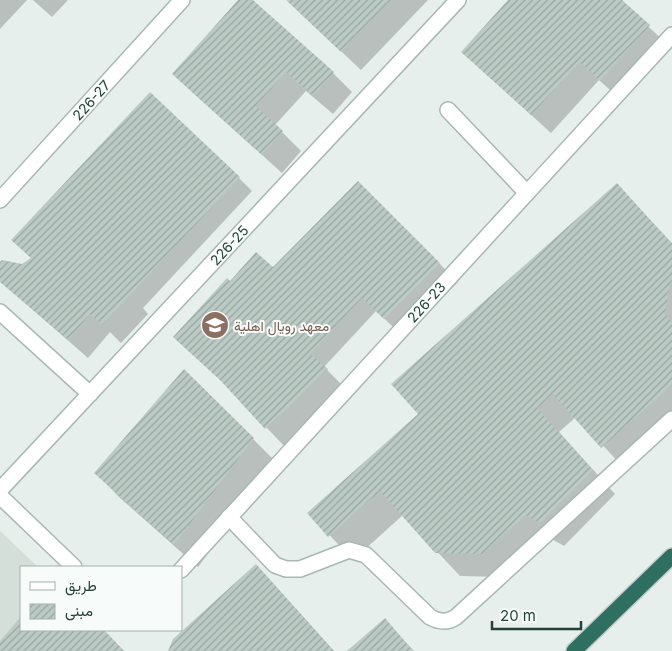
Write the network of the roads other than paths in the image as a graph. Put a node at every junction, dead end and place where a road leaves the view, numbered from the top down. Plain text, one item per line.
1 (182, 0) edge
2 (458, 0) edge
3 (672, 35) edge
4 (448, 110) dead end
5 (526, 192) junction
6 (0, 200) edge
7 (0, 312) edge
8 (90, 394) junction
9 (672, 419) edge
10 (0, 490) edge
11 (0, 496) edge
12 (229, 517) junction
13 (672, 556) edge
14 (73, 566) edge
15 (182, 569) edge
16 (574, 651) edge

1 - 6 street, 226-27
2 - 8 street, 226-25
3 - 5 street, 226-23
4 - 5 street
5 - 12 street, 226-23
7 - 8 street
8 - 10 street, 226-25
9 - 12 street
11 - 14 street
12 - 15 street, 226-23
13 - 16 highway

